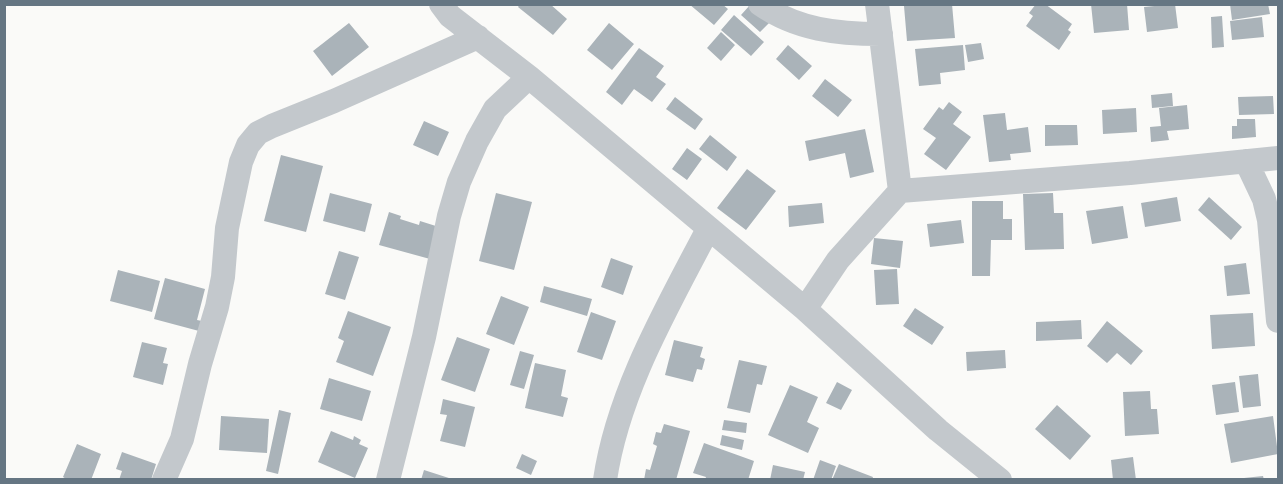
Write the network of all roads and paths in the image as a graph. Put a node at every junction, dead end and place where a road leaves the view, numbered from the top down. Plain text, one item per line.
1 (441, 4) edge
2 (760, 4) edge
3 (877, 4) edge
4 (881, 34) junction
5 (478, 37) junction
6 (529, 77) junction
7 (1278, 158) edge
8 (1246, 161) junction
9 (900, 191) junction
10 (708, 229) junction
11 (805, 309) junction
12 (1278, 321) edge
13 (975, 472) edge
14 (164, 480) edge
15 (388, 480) edge
16 (605, 480) edge
17 (1000, 480) edge

1 - 5 street
2 - 4 street
3 - 4 street
4 - 9 street
5 - 6 street
5 - 14 street
6 - 10 street
6 - 15 street
7 - 8 street
8 - 9 street
8 - 12 street
9 - 11 street
10 - 11 street
10 - 16 street
11 - 13 street
13 - 17 street

